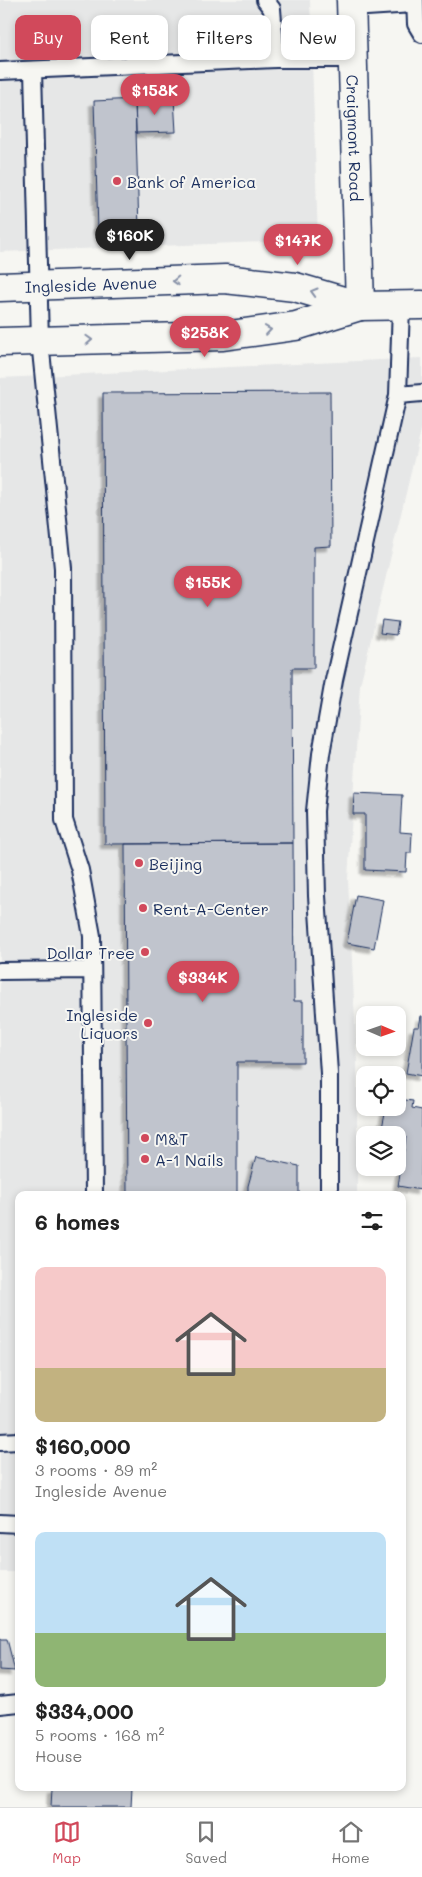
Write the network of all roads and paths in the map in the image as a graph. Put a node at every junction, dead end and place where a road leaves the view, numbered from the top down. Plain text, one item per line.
1 (264, 0) edge
2 (414, 2) edge
3 (351, 4) edge
4 (422, 34) edge
5 (276, 59) junction
6 (281, 59) edge
7 (353, 60) edge
8 (33, 70) junction
9 (0, 71) edge
10 (37, 286) junction
11 (0, 287) edge
12 (360, 306) junction
13 (411, 306) edge
14 (40, 341) junction
15 (0, 342) edge
16 (422, 393) edge
17 (398, 395) junction
18 (92, 970) junction
19 (0, 971) edge
20 (94, 1191) edge
21 (329, 1191) edge
22 (0, 1442) edge
23 (15, 1442) edge
24 (0, 1523) edge
25 (15, 1524) edge
26 (15, 1703) edge
27 (0, 1705) edge

1 - 5 lane
2 - 3 lane
2 - 4 lane
5 - 6 lane
5 - 8 lane
7 - 12 main road, Craigmont Road
8 - 9 lane
8 - 10 lane
10 - 11 main road, Ingleside Avenue
12 -> 10 main road, Ingleside Avenue
10 - 14 lane
12 - 13 main road, Ingleside Avenue
14 -> 12 main road, Ingleside Avenue
13 - 17 lane
14 - 15 main road, Ingleside Avenue
14 - 18 lane
16 - 17 lane
17 - 21 lane
18 - 19 lane
18 - 20 lane
22 - 23 lane
24 - 25 lane
26 - 27 lane

